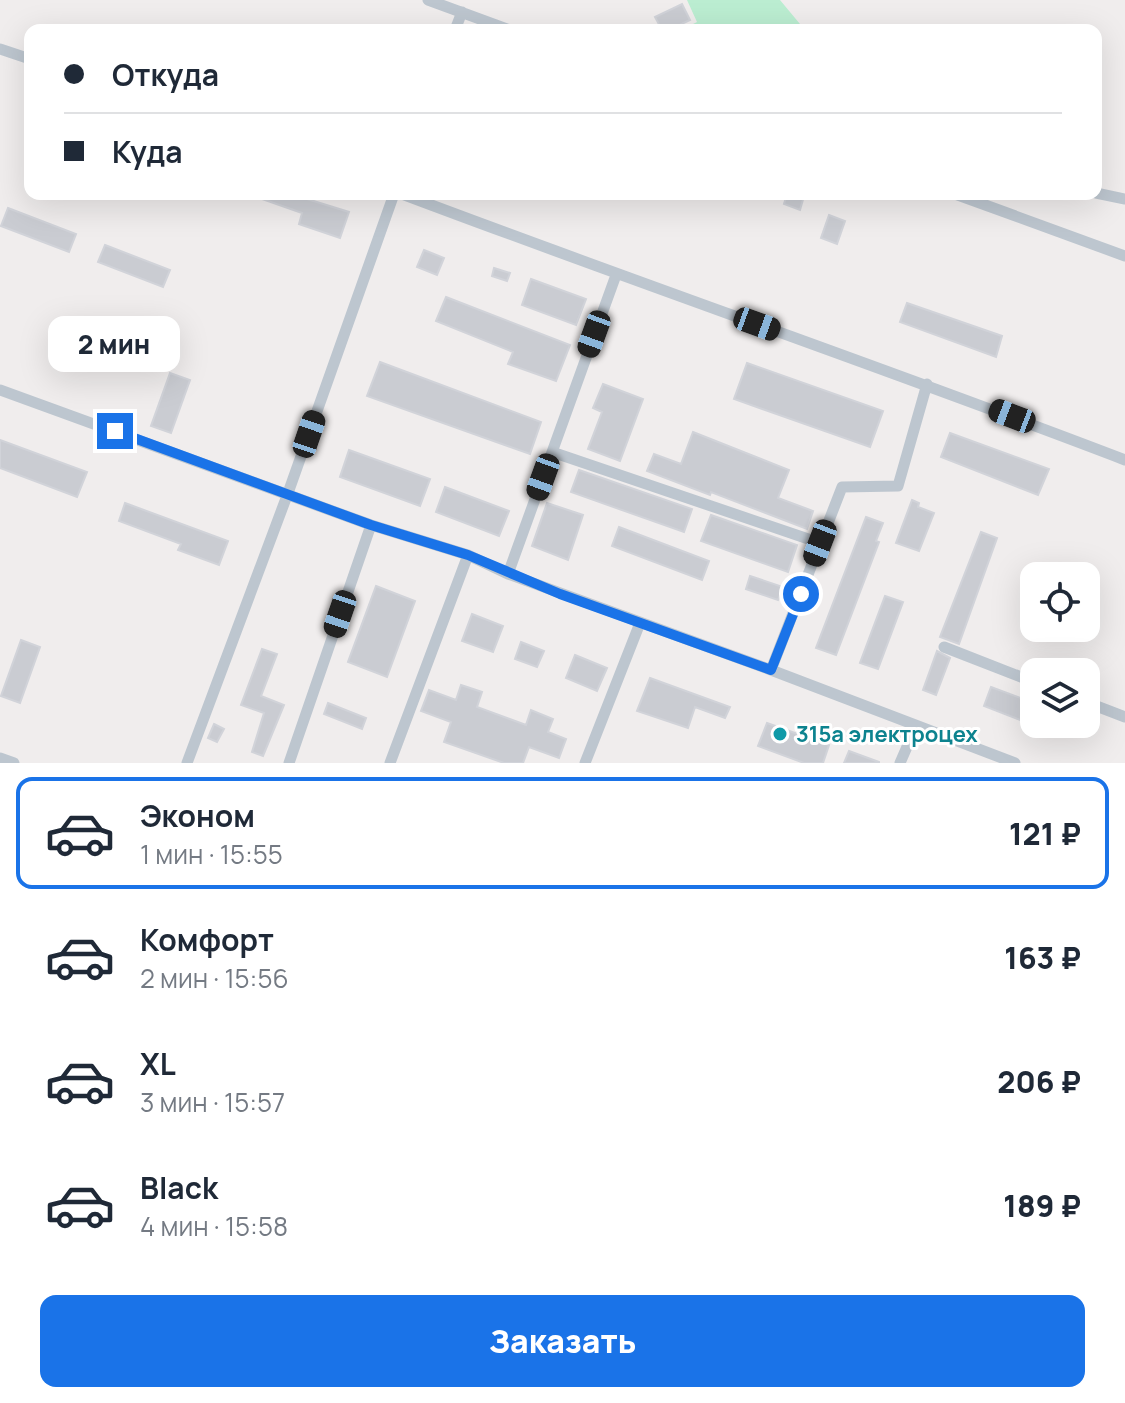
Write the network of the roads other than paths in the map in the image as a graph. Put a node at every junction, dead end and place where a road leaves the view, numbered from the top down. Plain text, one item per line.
1 (428, 0) edge
2 (462, 12) junction
3 (457, 24) edge
4 (494, 24) edge
5 (0, 49) edge
6 (24, 57) edge
7 (1102, 194) edge
8 (1125, 199) edge
9 (392, 200) edge
10 (418, 200) edge
11 (971, 200) edge
12 (1125, 256) edge
13 (616, 275) junction
14 (927, 384) junction
15 (0, 390) edge
16 (552, 452) junction
17 (1125, 460) edge
18 (288, 493) junction
19 (371, 525) junction
20 (820, 543) junction
21 (468, 555) junction
22 (508, 574) junction
23 (640, 623) junction
24 (944, 647) dead end
25 (771, 670) junction
26 (1020, 677) edge
27 (1100, 707) edge
28 (1125, 717) edge
29 (916, 726) junction
30 (0, 758) edge
31 (14, 763) edge
32 (187, 763) edge
33 (289, 763) edge
34 (390, 763) edge
35 (585, 763) edge
36 (900, 763) edge
37 (1015, 763) edge

1 - 2 street
2 - 3 street
2 - 4 street
5 - 6 street
7 - 8 street
9 - 18 street
10 - 13 street
11 - 12 street
13 - 14 street
13 - 16 street
14 - 17 street
14 - 20 street
15 - 18 street
16 - 20 street
16 - 22 street
18 - 19 street
18 - 32 street
19 - 21 street
19 - 33 street
20 - 25 street
21 - 22 street
21 - 34 street
22 - 23 street
23 - 25 street
23 - 35 street
24 - 26 street
25 - 29 street
27 - 28 street
29 - 36 street
29 - 37 street
30 - 31 street

